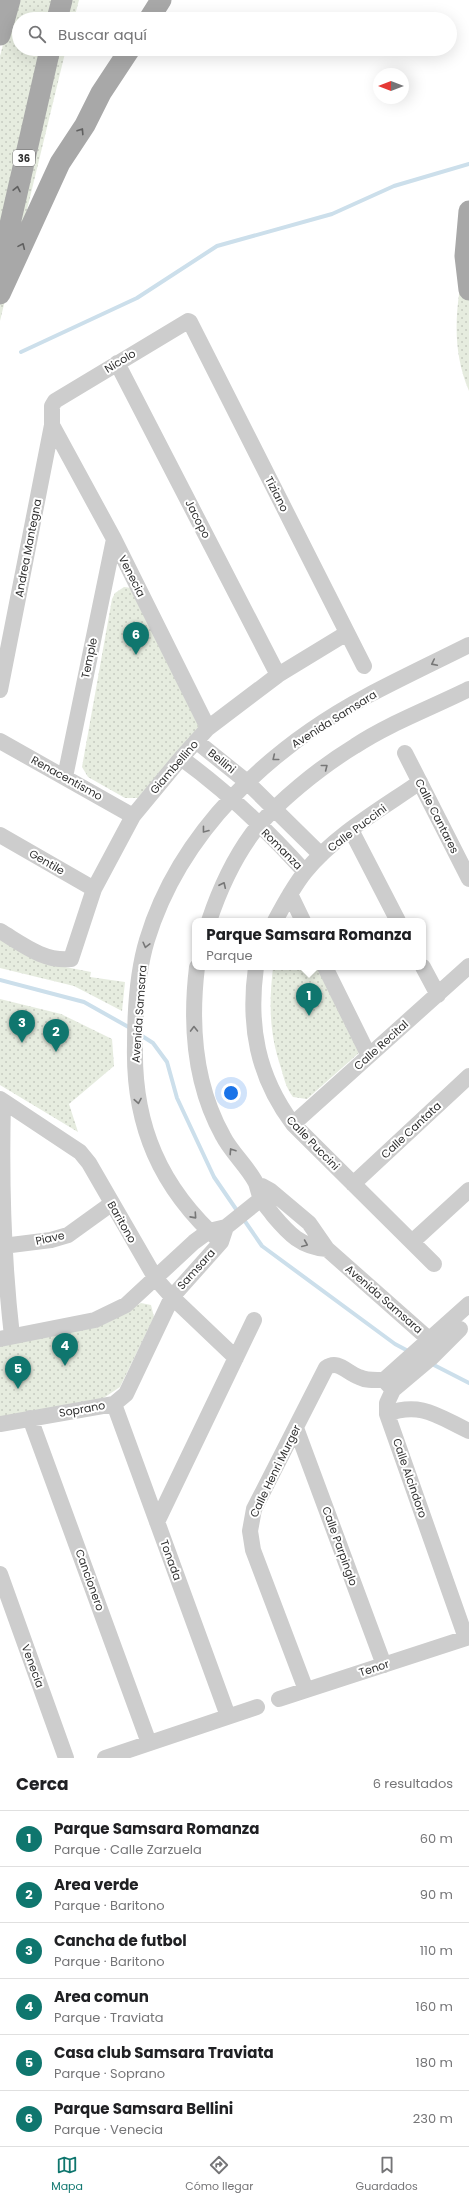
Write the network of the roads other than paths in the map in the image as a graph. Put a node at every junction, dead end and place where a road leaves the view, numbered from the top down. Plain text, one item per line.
1 (10, 0) edge
2 (62, 0) edge
3 (161, 0) edge
4 (59, 12) edge
5 (153, 12) edge
6 (0, 36) edge
7 (48, 56) edge
8 (125, 56) edge
9 (469, 211) edge
10 (0, 268) edge
11 (469, 290) edge
12 (0, 294) edge
13 (190, 322) joint
14 (118, 363) junction
15 (52, 406) joint
16 (52, 425) junction
17 (114, 539) junction
18 (347, 633) junction
19 (469, 645) edge
20 (364, 666) dead end
21 (278, 675) junction
22 (469, 689) edge
23 (0, 690) edge
24 (208, 728) junction
25 (0, 741) edge
26 (196, 741) junction
27 (406, 752) dead end
28 (181, 758) junction
29 (65, 777) junction
30 (247, 782) junction
31 (420, 782) junction
32 (229, 799) junction
33 (274, 810) junction
34 (133, 816) junction
35 (259, 825) junction
36 (351, 830) junction
37 (0, 835) edge
38 (321, 855) junction
39 (305, 872) junction
40 (469, 879) edge
41 (94, 889) junction
42 (290, 894) junction
43 (210, 918) edge
44 (277, 918) edge
45 (302, 918) edge
46 (396, 918) edge
47 (0, 931) edge
48 (469, 966) edge
49 (197, 970) edge
50 (256, 970) edge
51 (327, 970) edge
52 (425, 970) edge
53 (438, 995) junction
54 (369, 1056) junction
55 (469, 1076) edge
56 (2, 1100) edge
57 (293, 1124) junction
58 (352, 1184) junction
59 (469, 1190) edge
60 (266, 1195) junction
61 (111, 1204) junction
62 (209, 1231) junction
63 (223, 1234) junction
64 (412, 1242) junction
65 (3, 1246) junction
66 (434, 1264) dead end
67 (156, 1279) junction
68 (172, 1297) junction
69 (469, 1304) edge
70 (254, 1320) dead end
71 (460, 1328) edge
72 (6, 1337) edge
73 (430, 1348) junction
74 (236, 1358) junction
75 (388, 1385) junction
76 (114, 1404) junction
77 (387, 1414) junction
78 (30, 1418) junction
79 (0, 1424) edge
80 (296, 1428) junction
81 (469, 1431) edge
82 (158, 1522) junction
83 (0, 1574) edge
84 (467, 1637) edge
85 (384, 1665) junction
86 (306, 1690) junction
87 (279, 1699) dead end
88 (257, 1707) dead end
89 (228, 1716) junction
90 (149, 1743) junction
91 (66, 1758) edge
92 (105, 1758) edge

1 - 6 main road
2 - 4 main road
3 - 5 main road
10 -> 7 main road, 36
12 -> 8 main road
9 - 11 main road
13 - 14 street, Nicolo
13 - 18 street, Tiziano
14 - 15 street, Nicolo
14 - 21 street, Jacopo
15 - 16 street, Andrea Mantegna
16 - 17 street, Venecia
16 - 23 street, Andrea Mantegna
17 - 24 street, Venecia
17 - 29 street, Temple
18 - 20 street, Tiziano
18 - 21 street, Giambellino
19 -> 30 street, Avenida Samsara
21 - 24 street, Giambellino
33 -> 22 street
24 - 26 street, Giambellino
25 - 29 street, Renacentismo
26 - 28 street, Giambellino
26 - 30 street, Bellini
27 - 31 street, Calle Cantares
28 - 32 street, Bellini
28 - 34 street, Giambellino
29 - 34 street, Renacentismo
30 - 32 street, Avenida Samsara
30 - 33 street, Bellini
31 - 36 street, Calle Puccini
31 - 40 street, Calle Cantares
32 - 35 street, Bellini
32 -> 62 street, Avenida Samsara
33 - 35 street
33 - 38 street, Romanza
34 - 41 street, Giambellino
35 - 39 street, Romanza
43 -> 35 street
36 - 38 street, Calle Puccini
36 - 46 street
37 - 41 street, Gentile
38 - 39 street, Calle Puccini
39 - 42 street, Calle Puccini
41 - 47 street, Giambellino
42 - 44 street, Calle Puccini
42 - 45 street
48 - 53 street, Calle Recital
60 -> 49 street, Avenida Samsara
50 - 57 street, Calle Puccini
51 - 54 street
52 - 53 street
53 - 54 street, Calle Recital
54 - 57 street, Calle Recital
55 - 58 street, Calle Cantata
56 - 61 street, Baritono
56 - 65 street
57 - 58 street, Calle Puccini
58 - 64 street, Calle Puccini
59 - 64 street
60 - 63 street
60 - 73 street, Avenida Samsara
61 - 65 street, Piave
61 - 67 street, Baritono
62 - 63 street
62 - 67 street, Samsara
63 - 68 street, Samsara
64 - 66 street, Calle Puccini
65 - 72 street
67 - 68 street, Baritono
67 - 72 street, Samsara
68 - 74 street, Baritono
68 - 76 street, Soprano
69 - 71 street
70 - 74 street
71 - 73 street
73 - 75 street
74 - 82 street
75 - 77 street, Calle Alcindoro
75 - 80 street, Calle Henri Murger
76 - 78 street, Soprano
76 - 82 street, Tonada
77 - 81 street
77 - 84 street, Calle Alcindoro
78 - 79 street, Soprano
78 - 90 street, Cancionero
80 - 85 street, Calle Parpinglo
80 - 86 street, Calle Henri Murger
82 - 89 street, Tonada
83 - 91 street, Venecia
84 - 85 street, Tenor
85 - 86 street, Tenor
86 - 87 street, Tenor
88 - 89 street
89 - 90 street
90 - 92 street

